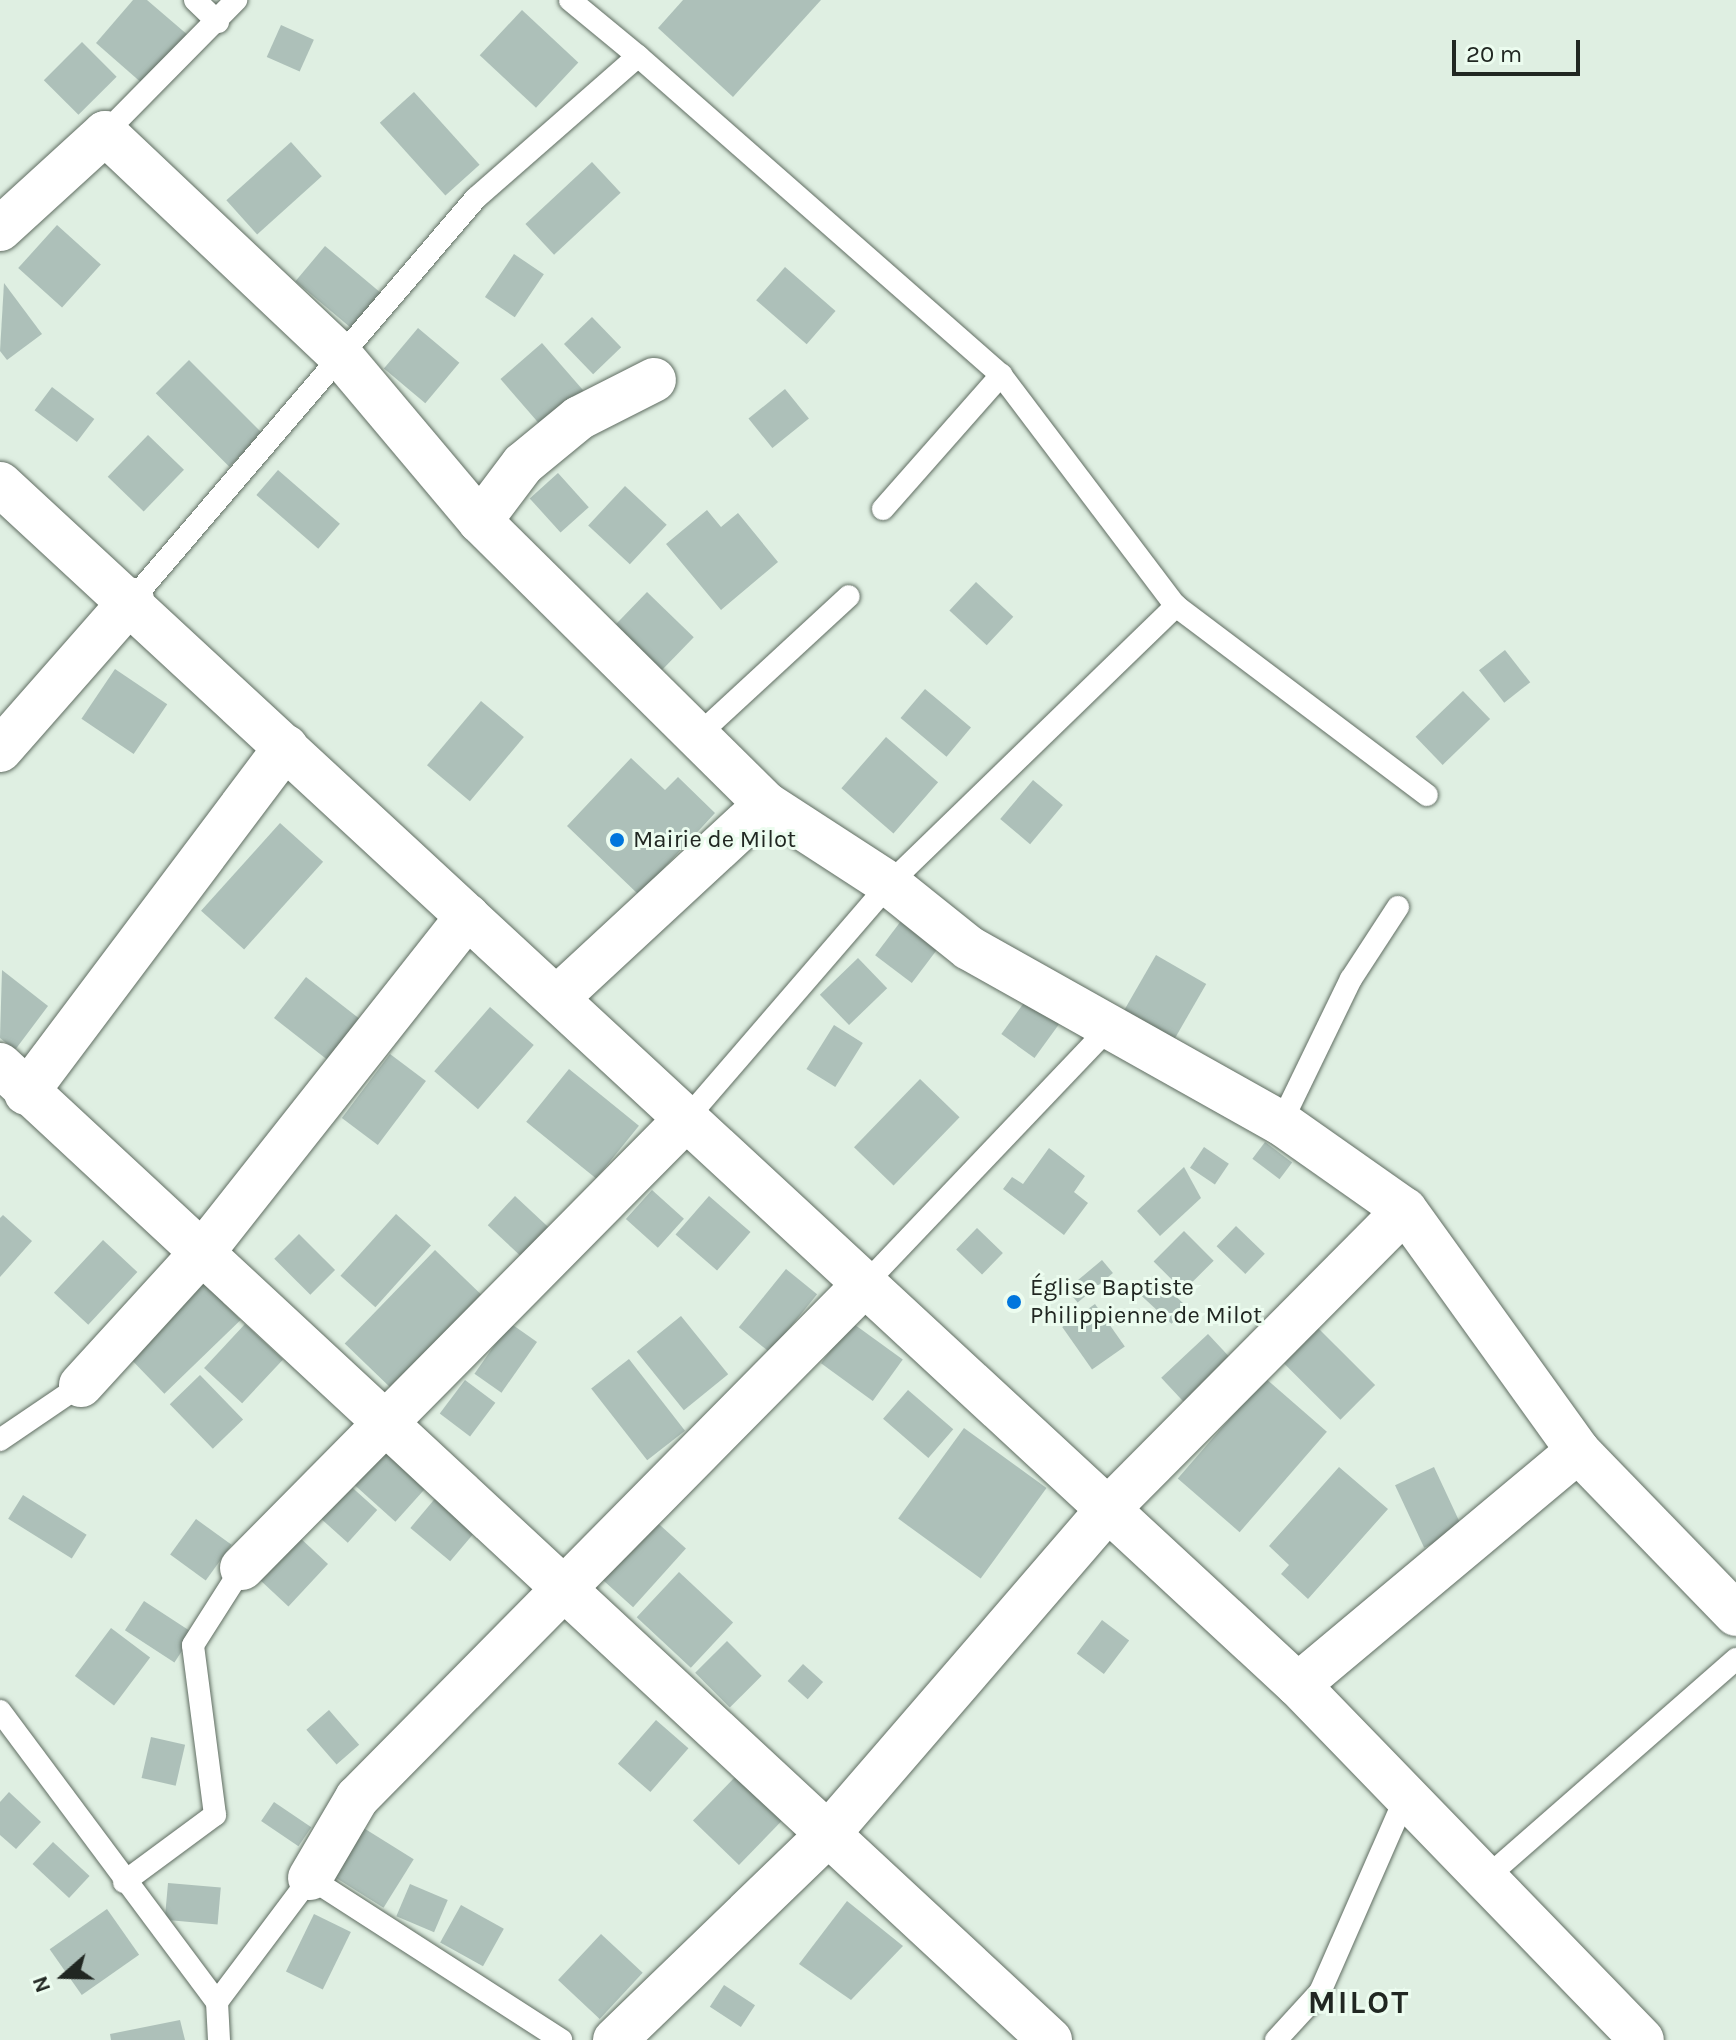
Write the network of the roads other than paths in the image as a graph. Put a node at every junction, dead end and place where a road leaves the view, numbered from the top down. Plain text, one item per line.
1 (195, 0) edge
2 (236, 0) edge
3 (570, 0) edge
4 (218, 22) junction
5 (638, 56) junction
6 (105, 133) junction
7 (0, 229) edge
8 (341, 356) junction
9 (1001, 375) junction
10 (654, 380) dead end
11 (0, 484) edge
12 (883, 509) dead end
13 (480, 521) junction
14 (849, 596) dead end
15 (132, 600) junction
16 (1176, 606) junction
17 (695, 738) junction
18 (286, 747) junction
19 (0, 750) edge
20 (1427, 795) dead end
21 (766, 804) junction
22 (889, 884) junction
23 (1398, 907) dead end
24 (468, 916) junction
25 (559, 996) junction
26 (1113, 1024) junction
27 (13, 1079) edge
28 (688, 1117) junction
29 (1281, 1123) junction
30 (1405, 1210) junction
31 (205, 1249) junction
32 (865, 1284) junction
33 (81, 1385) joint
34 (388, 1423) junction
35 (0, 1440) edge
36 (1578, 1451) junction
37 (1108, 1509) junction
38 (242, 1568) joint
39 (564, 1583) junction
40 (1736, 1614) edge
41 (1736, 1659) edge
42 (1298, 1685) junction
43 (0, 1711) edge
44 (1407, 1794) junction
45 (827, 1835) junction
46 (1487, 1877) junction
47 (310, 1878) junction
48 (124, 1882) junction
49 (217, 2002) junction
50 (219, 2040) edge
51 (561, 2040) edge
52 (615, 2040) edge
53 (1050, 2040) edge
54 (1276, 2040) edge
55 (1642, 2040) edge

1 - 4 lane
2 - 4 lane
3 - 5 lane
4 - 6 lane
5 - 8 lane
5 - 9 lane
6 - 7 street
6 - 8 street
8 - 13 street
8 - 15 lane
9 - 12 lane
9 - 16 lane
10 - 13 street
11 - 15 street
13 - 17 street
14 - 17 lane
15 - 18 street
15 - 19 street
16 - 20 lane
16 - 22 lane
17 - 21 street
18 - 24 street
18 - 27 street
21 - 22 street
21 - 25 street
22 - 26 street
22 - 28 lane
23 - 29 lane
24 - 25 street
24 - 31 street
25 - 28 street
26 - 29 street
26 - 32 lane
27 - 31 street
28 - 32 street
28 - 34 street
29 - 30 street
30 - 36 street
30 - 37 street
31 - 33 street
31 - 34 street
32 - 37 street
32 - 39 street
33 - 35 lane
34 - 38 street
34 - 39 street
36 - 40 street
36 - 42 street
37 - 42 street
37 - 45 street
38 - 48 lane
39 - 45 street
39 - 47 street
41 - 46 lane
42 - 44 street
43 - 48 lane
44 - 46 street
44 - 54 lane
45 - 52 street
45 - 53 street
46 - 55 street
47 - 49 lane
47 - 51 lane
48 - 49 lane
49 - 50 lane

